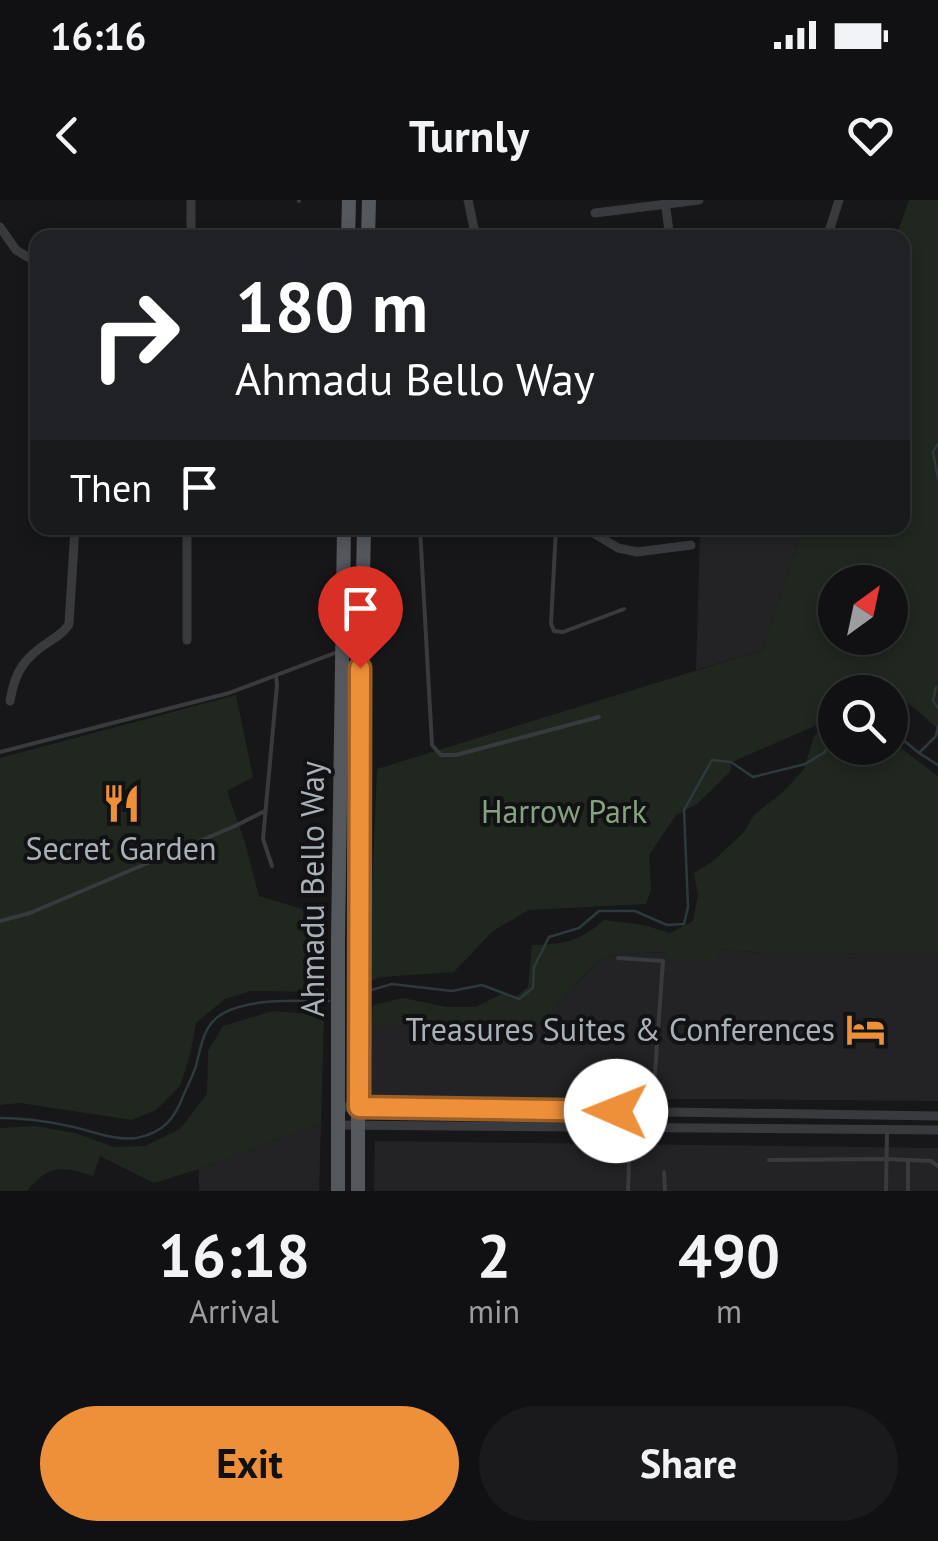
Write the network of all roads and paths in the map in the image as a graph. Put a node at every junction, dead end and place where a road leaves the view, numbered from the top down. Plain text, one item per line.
1 (191, 200) edge
2 (349, 200) edge
3 (369, 200) edge
4 (468, 200) edge
5 (699, 200) edge
6 (839, 200) edge
7 (665, 202) edge
8 (596, 212) dead end
9 (0, 227) edge
10 (190, 230) edge
11 (348, 230) edge
12 (368, 230) edge
13 (474, 230) edge
14 (669, 230) edge
15 (830, 230) edge
16 (30, 258) edge
17 (75, 535) edge
18 (188, 535) edge
19 (344, 535) edge
20 (364, 535) edge
21 (420, 535) edge
22 (556, 535) edge
23 (596, 535) edge
24 (691, 544) dead end
25 (624, 609) dead end
26 (187, 640) dead end
27 (342, 650) junction
28 (276, 676) junction
29 (10, 702) dead end
30 (599, 717) dead end
31 (0, 752) edge
32 (266, 811) junction
33 (272, 866) dead end
34 (0, 921) edge
35 (618, 958) dead end
36 (339, 1107) junction
37 (359, 1107) junction
38 (652, 1112) junction
39 (938, 1116) edge
40 (339, 1125) junction
41 (358, 1125) junction
42 (651, 1128) junction
43 (630, 1129) junction
44 (887, 1130) junction
45 (938, 1130) edge
46 (887, 1159) junction
47 (769, 1160) dead end
48 (908, 1160) junction
49 (938, 1166) edge
50 (664, 1172) dead end
51 (338, 1191) edge
52 (358, 1191) edge
53 (628, 1191) edge
54 (665, 1191) edge
55 (886, 1191) edge
56 (908, 1191) edge

1 - 10 street
2 - 11 main road
3 - 12 main road
4 - 13 street
5 - 7 street
6 - 15 street
7 - 8 street
7 - 14 street
9 - 16 street
17 - 29 street
18 - 26 street
19 - 27 main road, Ahmadu Bello Way
20 - 37 main road, Ahmadu Bello Way
21 - 30 lane
22 - 25 lane
23 - 24 street
27 - 28 lane
27 - 36 main road, Ahmadu Bello Way
28 - 31 lane
28 - 32 lane
32 - 33 lane
32 - 34 lane
35 - 38 lane
36 - 37 street
36 - 40 main road, Ahmadu Bello Way
37 - 38 street
37 - 41 main road, Ahmadu Bello Way
38 - 39 street
38 - 42 lane
40 - 41 street
40 - 51 main road, Ahmadu Bello Way
41 - 43 street
41 - 52 main road, Ahmadu Bello Way
42 - 43 street
42 - 44 street
43 - 53 lane
44 - 45 street
44 - 46 lane
46 - 47 lane
46 - 48 lane
46 - 55 lane
48 - 49 lane
48 - 56 lane
50 - 54 lane

